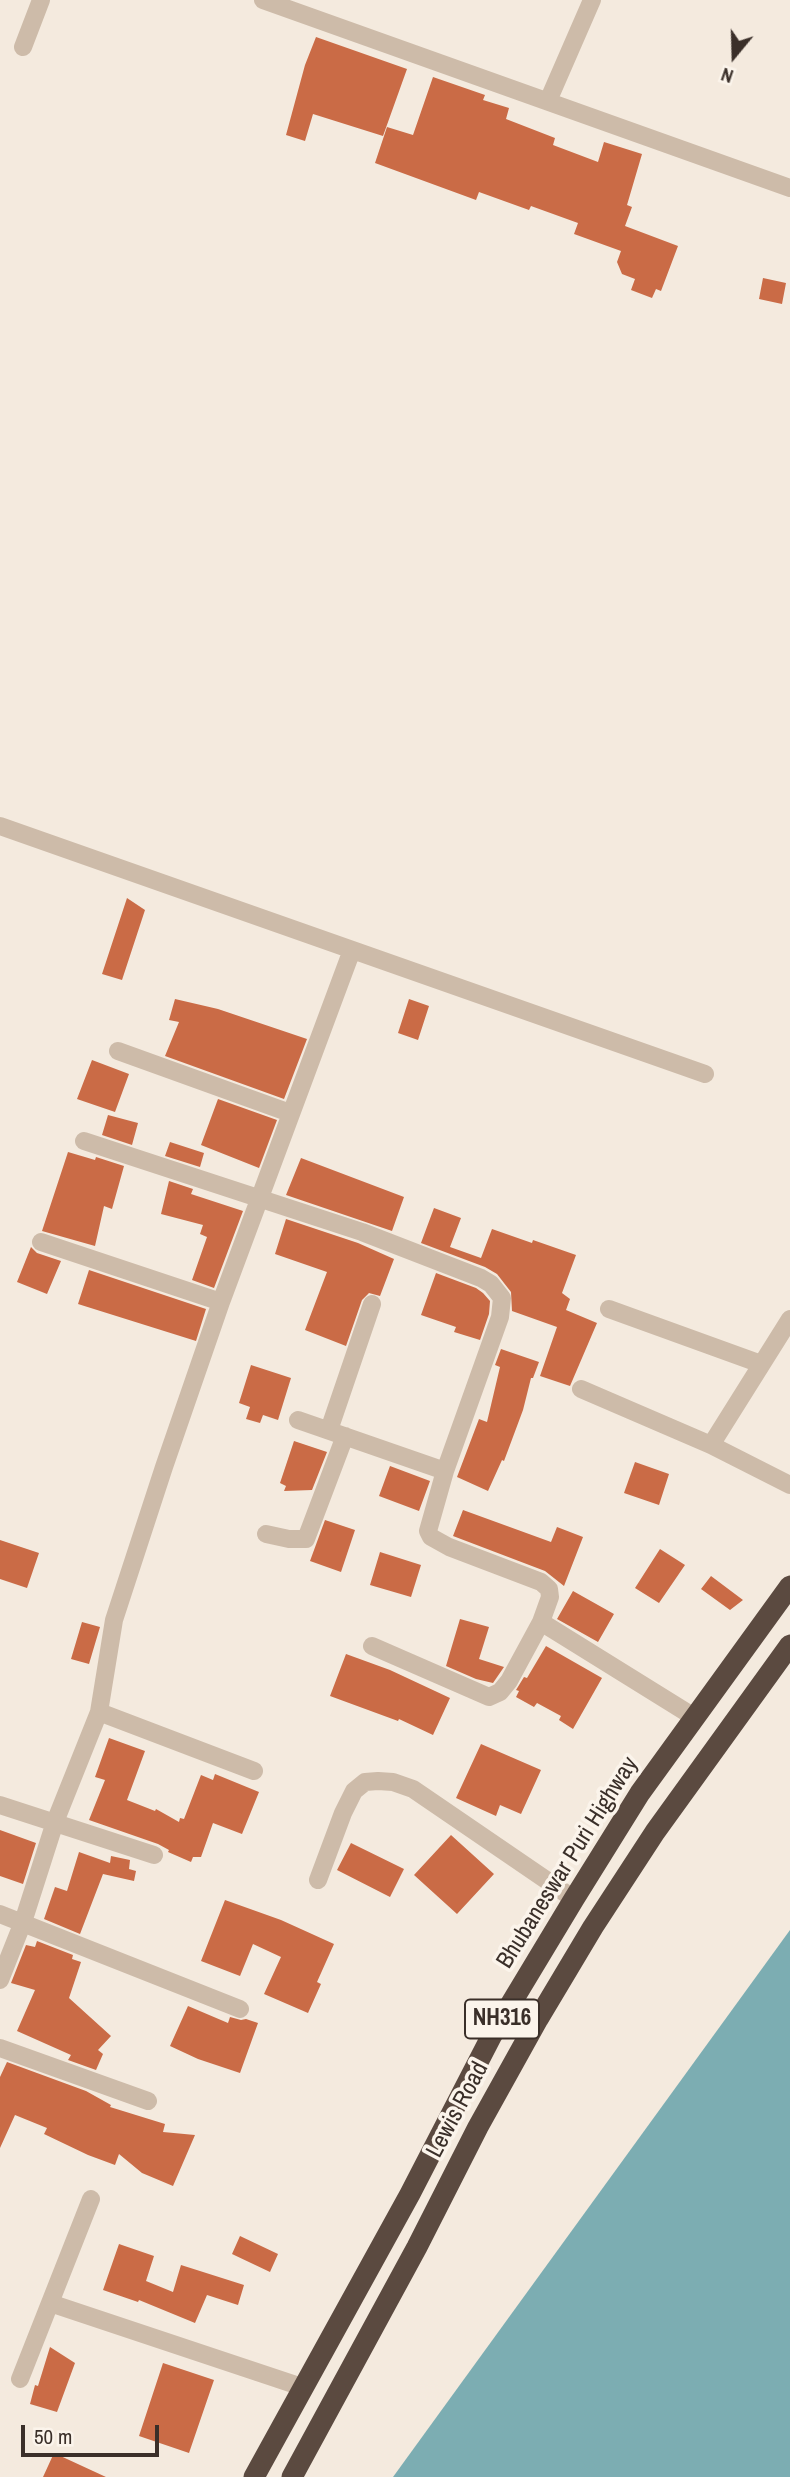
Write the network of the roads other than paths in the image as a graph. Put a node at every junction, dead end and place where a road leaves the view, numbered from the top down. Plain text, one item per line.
1 (41, 0) edge
2 (263, 0) edge
3 (592, 0) edge
4 (23, 47) dead end
5 (548, 101) junction
6 (790, 188) edge
7 (0, 826) edge
8 (352, 950) junction
9 (118, 1051) dead end
10 (705, 1074) dead end
11 (290, 1113) junction
12 (84, 1141) dead end
13 (261, 1199) junction
14 (41, 1242) dead end
15 (221, 1302) junction
16 (372, 1304) dead end
17 (609, 1309) dead end
18 (790, 1319) edge
19 (761, 1364) junction
20 (581, 1389) dead end
21 (298, 1420) dead end
22 (337, 1433) junction
23 (711, 1445) junction
24 (445, 1471) junction
25 (790, 1485) edge
26 (266, 1534) dead end
27 (790, 1586) edge
28 (541, 1622) junction
29 (790, 1645) edge
30 (372, 1646) dead end
31 (99, 1712) junction
32 (694, 1717) junction
33 (254, 1771) dead end
34 (0, 1805) edge
35 (55, 1822) junction
36 (154, 1855) dead end
37 (318, 1881) dead end
38 (574, 1899) junction
39 (0, 1914) edge
40 (23, 1922) junction
41 (0, 1980) edge
42 (240, 2009) dead end
43 (0, 2048) edge
44 (148, 2101) dead end
45 (91, 2199) dead end
46 (50, 2303) junction
47 (20, 2379) dead end
48 (302, 2388) junction
49 (254, 2477) edge
50 (292, 2477) edge

1 - 4 street
2 - 5 street
3 - 5 street
5 - 6 street
7 - 8 street
8 - 10 street
8 - 11 street
9 - 11 street
11 - 13 street
12 - 13 street
13 - 15 street
13 - 24 street
14 - 15 street
15 - 31 street
16 - 22 street
17 - 19 street
18 - 19 street
19 - 23 street
20 - 23 street
21 - 22 street
22 - 24 street
22 - 26 street
23 - 25 street
24 - 28 street
27 - 32 highway, Bhubaneswar Puri Highway / NH316
28 - 30 street
28 - 32 street
29 - 50 highway, Lewis Road / NH316
31 - 33 street
31 - 35 street
32 - 38 highway, Bhubaneswar Puri Highway / NH316
34 - 35 street
35 - 36 street
35 - 40 street
37 - 38 street
38 - 48 highway, Bhubaneswar Puri Highway / NH316
39 - 40 street
40 - 41 street
40 - 42 street
43 - 44 street
45 - 46 street
46 - 47 street
46 - 48 street
48 - 49 highway, Bhubaneswar Puri Highway / NH316

